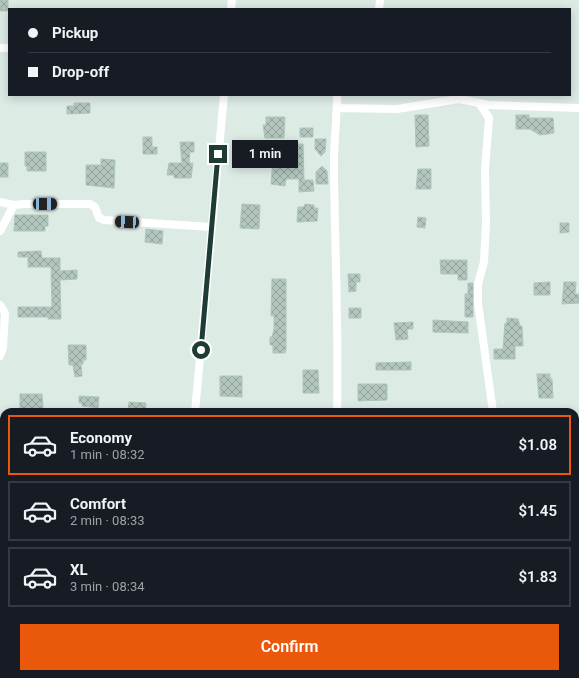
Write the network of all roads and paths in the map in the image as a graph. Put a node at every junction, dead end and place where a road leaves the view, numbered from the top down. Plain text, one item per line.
1 (224, 96) edge
2 (337, 96) edge
3 (479, 103) junction
4 (337, 108) junction
5 (579, 108) edge
6 (0, 202) edge
7 (14, 205) junction
8 (211, 227) junction
9 (0, 231) edge
10 (0, 305) edge
11 (0, 356) edge
12 (195, 408) edge
13 (337, 408) edge
14 (492, 408) edge

1 - 8 street
2 - 4 street
3 - 4 street
3 - 5 street
3 - 14 street
4 - 13 street
6 - 7 street
7 - 8 street
7 - 9 street
8 - 12 street
10 - 11 street

